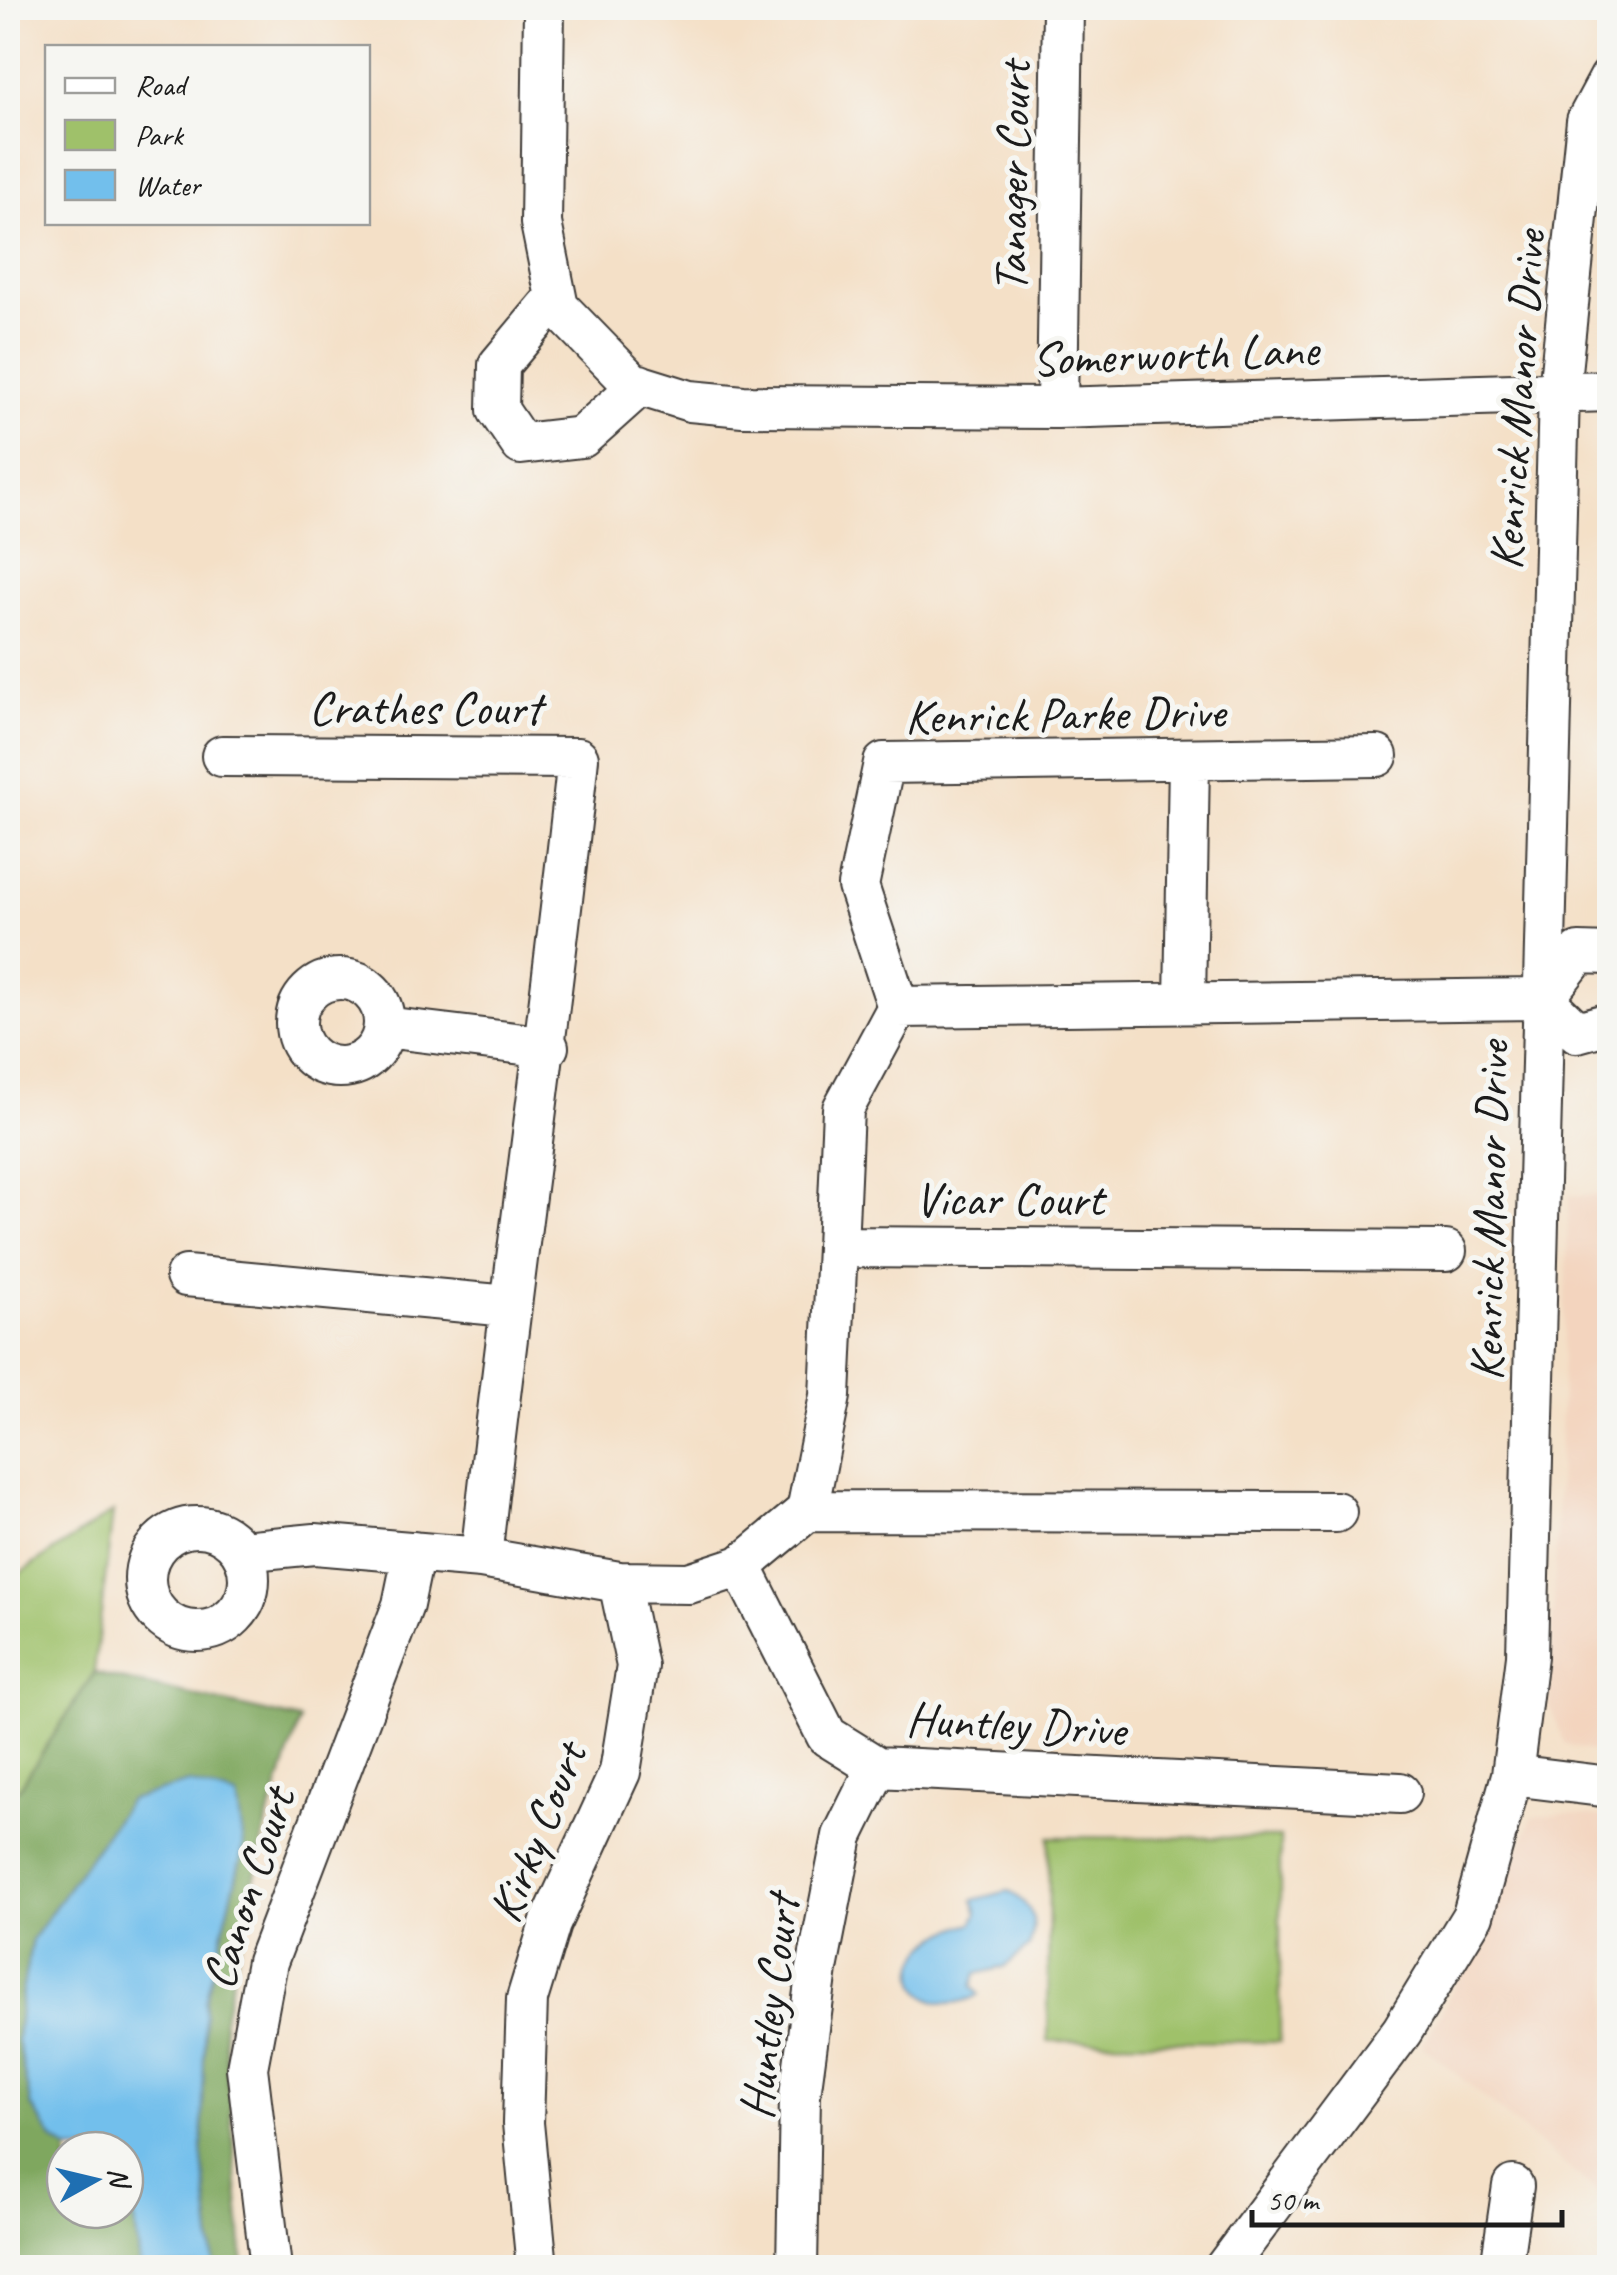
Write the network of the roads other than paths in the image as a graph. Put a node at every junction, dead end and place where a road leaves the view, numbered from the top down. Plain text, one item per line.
1 (544, 8) edge
2 (1063, 8) edge
3 (1610, 78) edge
4 (556, 298) junction
5 (640, 385) junction
6 (1559, 391) junction
7 (1610, 391) edge
8 (1057, 408) junction
9 (222, 756) dead end
10 (1377, 756) dead end
11 (1189, 759) junction
12 (1610, 954) edge
13 (1542, 999) junction
14 (1184, 1003) junction
15 (898, 1007) junction
16 (1610, 1023) edge
17 (384, 1028) dead end
18 (548, 1047) junction
19 (837, 1248) junction
20 (1446, 1250) dead end
21 (186, 1276) dead end
22 (509, 1306) junction
23 (807, 1510) junction
24 (1336, 1512) dead end
25 (241, 1551) dead end
26 (414, 1552) junction
27 (480, 1558) junction
28 (741, 1566) junction
29 (618, 1582) junction
30 (877, 1767) junction
31 (1512, 1775) junction
32 (1610, 1787) edge
33 (1400, 1792) dead end
34 (1513, 2186) dead end
35 (271, 2268) edge
36 (537, 2268) edge
37 (797, 2268) edge
38 (1225, 2268) edge
39 (1501, 2268) edge

1 - 4 street
2 - 8 street, Tanager Court
3 - 6 street, Kenrick Manor Drive
4 - 5 street
4 - 5 street
5 - 8 street, Somerworth Lane
6 - 7 street, Somerworth Lane
6 - 8 street, Somerworth Lane
6 - 13 street, Kenrick Manor Drive
9 - 18 street, Crathes Court
10 - 11 street, Kenrick Parke Drive
11 - 14 street
11 - 15 street, Kenrick Parke Drive
12 - 13 street
13 - 14 street
13 - 16 street
13 - 31 street, Kenrick Manor Drive
14 - 15 street
15 - 19 street
17 - 18 street
18 - 22 street, Crathes Court
19 - 20 street, Vicar Court
19 - 23 street
21 - 22 street
22 - 27 street, Crathes Court
23 - 24 street
23 - 28 street
25 - 26 street
26 - 27 street
26 - 35 street, Canon Court
27 - 29 street
28 - 29 street
28 - 30 street, Huntley Drive
29 - 36 street, Kirky Court
30 - 33 street, Huntley Drive
30 - 37 street, Huntley Court
31 - 32 street
31 - 38 street, Kenrick Manor Drive
34 - 39 street

